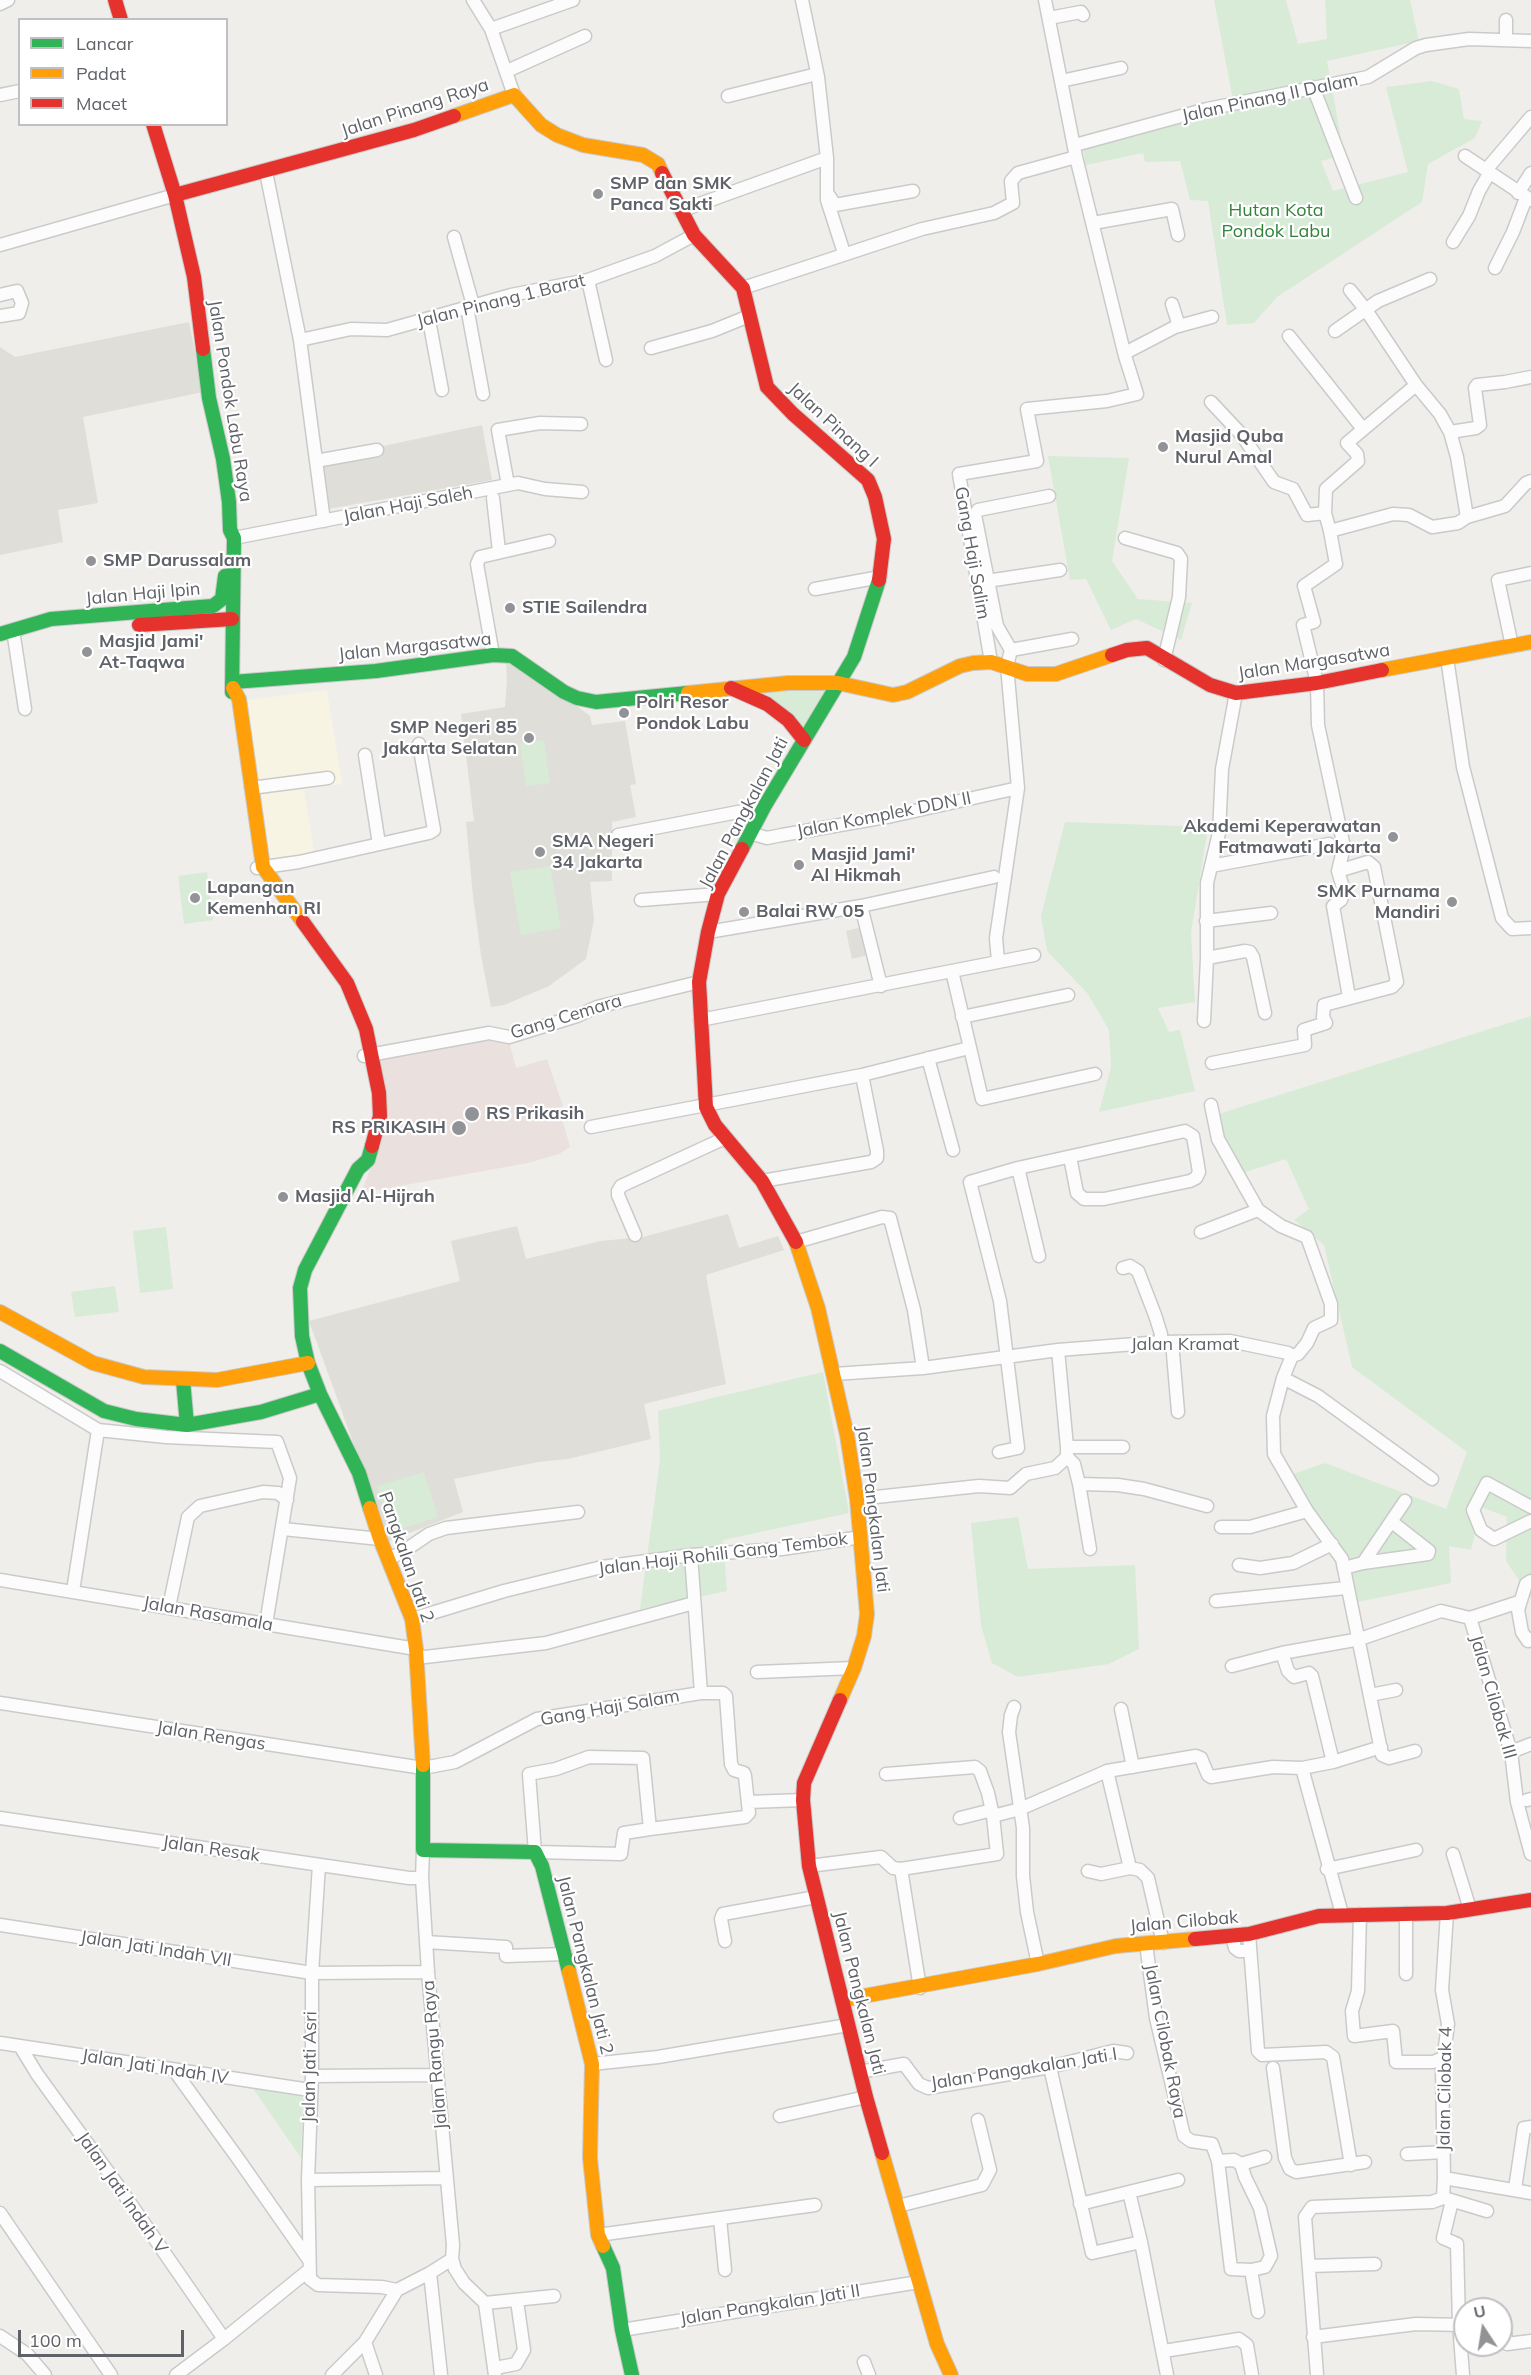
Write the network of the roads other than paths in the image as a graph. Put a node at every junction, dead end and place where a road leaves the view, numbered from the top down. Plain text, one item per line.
1 (8, 0) edge
2 (115, 0) edge
3 (473, 0) edge
4 (573, 0) edge
5 (802, 0) edge
6 (1045, 0) edge
7 (0, 4) edge
8 (1083, 15) dead end
9 (120, 18) edge
10 (1049, 18) junction
11 (1506, 20) dead end
12 (492, 29) junction
13 (585, 36) dead end
14 (1506, 38) junction
15 (1531, 41) edge
16 (1121, 68) dead end
17 (507, 71) junction
18 (817, 74) junction
19 (1062, 81) junction
20 (1313, 87) junction
21 (18, 92) edge
22 (0, 95) edge
23 (514, 95) junction
24 (728, 96) dead end
25 (1531, 117) edge
26 (154, 126) edge
27 (1076, 151) junction
28 (1465, 156) dead end
29 (827, 158) junction
30 (1488, 171) junction
31 (266, 172) junction
32 (1531, 173) edge
33 (193, 190) junction
34 (827, 192) junction
35 (914, 192) dead end
36 (176, 195) junction
37 (1525, 197) edge
38 (1356, 198) dead end
39 (680, 211) junction
40 (179, 212) junction
41 (1093, 223) junction
42 (694, 234) junction
43 (1178, 235) dead end
44 (454, 237) dead end
45 (1453, 242) dead end
46 (0, 245) edge
47 (843, 254) junction
48 (1495, 268) dead end
49 (1430, 279) dead end
50 (588, 280) junction
51 (744, 288) junction
52 (1350, 290) dead end
53 (0, 294) edge
54 (1172, 304) dead end
55 (470, 306) junction
56 (1366, 310) junction
57 (0, 315) edge
58 (749, 316) junction
59 (1212, 317) dead end
60 (429, 320) junction
61 (1177, 330) junction
62 (1335, 331) dead end
63 (1289, 336) dead end
64 (300, 340) junction
65 (651, 348) dead end
66 (1125, 353) junction
67 (606, 360) dead end
68 (1531, 377) edge
69 (1416, 385) junction
70 (442, 390) dead end
71 (483, 394) dead end
72 (1210, 402) dead end
73 (581, 424) dead end
74 (1363, 429) junction
75 (1450, 432) junction
76 (377, 450) dead end
77 (316, 461) junction
78 (1531, 481) edge
79 (508, 484) junction
80 (582, 492) dead end
81 (1049, 496) dead end
82 (493, 498) dead end
83 (1325, 513) junction
84 (1467, 517) junction
85 (324, 521) junction
86 (1330, 531) junction
87 (232, 534) junction
88 (1125, 538) dead end
89 (549, 541) dead end
90 (500, 551) junction
91 (1060, 570) dead end
92 (1531, 573) edge
93 (880, 577) junction
94 (987, 581) junction
95 (816, 589) dead end
96 (144, 618) junction
97 (232, 618) junction
98 (6, 632) edge
99 (1072, 639) dead end
100 (1531, 642) edge
101 (1512, 646) junction
102 (1011, 650) junction
103 (493, 655) junction
104 (1447, 658) junction
105 (1164, 660) junction
106 (992, 662) junction
107 (1007, 666) junction
108 (838, 683) junction
109 (1317, 683) junction
110 (730, 687) junction
111 (235, 689) junction
112 (1236, 693) junction
113 (25, 709) dead end
114 (804, 740) junction
115 (419, 744) dead end
116 (364, 755) dead end
117 (328, 778) dead end
118 (1018, 788) junction
119 (249, 795) junction
120 (764, 807) junction
121 (752, 834) junction
122 (618, 835) dead end
123 (379, 844) junction
124 (1329, 844) dead end
125 (1211, 866) junction
126 (259, 867) junction
127 (1338, 871) junction
128 (994, 877) dead end
129 (718, 894) junction
130 (641, 900) dead end
131 (861, 906) junction
132 (1271, 913) dead end
133 (1206, 921) junction
134 (1531, 928) edge
135 (712, 931) junction
136 (1034, 955) dead end
137 (1207, 958) junction
138 (998, 961) junction
139 (952, 971) junction
140 (699, 982) junction
141 (881, 986) junction
142 (1068, 995) dead end
143 (1349, 997) junction
144 (1265, 1013) dead end
145 (962, 1017) junction
146 (710, 1018) junction
147 (1204, 1021) dead end
148 (969, 1048) junction
149 (367, 1055) junction
150 (928, 1058) junction
151 (1212, 1063) dead end
152 (1095, 1074) dead end
153 (862, 1075) junction
154 (1211, 1104) dead end
155 (711, 1106) junction
156 (591, 1127) dead end
157 (725, 1138) junction
158 (953, 1150) dead end
159 (1070, 1157) junction
160 (1018, 1168) junction
161 (762, 1181) junction
162 (1258, 1210) junction
163 (1201, 1232) dead end
164 (636, 1235) dead end
165 (796, 1242) junction
166 (1039, 1256) dead end
167 (1123, 1268) dead end
168 (0, 1312) edge
169 (1166, 1342) junction
170 (1058, 1350) junction
171 (0, 1351) edge
172 (1006, 1356) junction
173 (1292, 1356) junction
174 (308, 1363) junction
175 (923, 1368) junction
176 (0, 1371) edge
177 (834, 1374) junction
178 (1283, 1378) junction
179 (183, 1380) junction
180 (320, 1394) junction
181 (1178, 1412) dead end
182 (187, 1425) junction
183 (98, 1430) junction
184 (1123, 1447) dead end
185 (999, 1452) dead end
186 (1067, 1452) junction
187 (1432, 1479) dead end
188 (1080, 1484) junction
189 (857, 1499) junction
190 (287, 1500) junction
191 (1405, 1502) dead end
192 (1207, 1506) dead end
193 (1531, 1507) edge
194 (578, 1512) dead end
195 (1307, 1512) junction
196 (1531, 1521) edge
197 (1392, 1522) junction
198 (1221, 1527) dead end
199 (283, 1529) junction
200 (861, 1537) junction
201 (380, 1539) junction
202 (1332, 1544) junction
203 (1090, 1549) dead end
204 (691, 1555) junction
205 (389, 1559) junction
206 (1363, 1563) junction
207 (1239, 1565) dead end
208 (1344, 1568) junction
209 (0, 1581) edge
210 (1531, 1581) edge
211 (1347, 1588) junction
212 (73, 1591) junction
213 (1216, 1601) dead end
214 (1519, 1602) junction
215 (694, 1603) junction
216 (169, 1607) junction
217 (1470, 1618) junction
218 (412, 1619) junction
219 (266, 1624) junction
220 (1360, 1639) junction
221 (1531, 1639) edge
222 (417, 1653) junction
223 (1282, 1653) junction
224 (1232, 1666) dead end
225 (854, 1668) junction
226 (757, 1672) dead end
227 (1396, 1690) dead end
228 (701, 1693) junction
229 (1370, 1695) junction
230 (0, 1703) edge
231 (1014, 1707) dead end
232 (1121, 1709) dead end
233 (1531, 1744) edge
234 (1381, 1747) junction
235 (1415, 1751) dead end
236 (1511, 1752) junction
237 (1333, 1762) junction
238 (1133, 1767) junction
239 (423, 1768) junction
240 (1302, 1768) junction
241 (1107, 1771) junction
242 (886, 1774) dead end
243 (803, 1800) junction
244 (1524, 1801) edge
245 (748, 1802) junction
246 (1020, 1809) junction
247 (993, 1813) junction
248 (0, 1818) edge
249 (960, 1818) dead end
250 (650, 1830) junction
251 (423, 1850) junction
252 (1416, 1850) dead end
253 (535, 1852) junction
254 (1453, 1854) dead end
255 (1531, 1854) edge
256 (320, 1865) junction
257 (809, 1866) junction
258 (1130, 1868) junction
259 (901, 1869) junction
260 (1328, 1869) junction
261 (1088, 1871) dead end
262 (422, 1878) junction
263 (816, 1897) junction
264 (1531, 1900) edge
265 (1470, 1909) junction
266 (1406, 1913) junction
267 (1447, 1913) junction
268 (1342, 1914) junction
269 (1360, 1914) junction
270 (0, 1925) edge
271 (1250, 1934) junction
272 (1232, 1936) junction
273 (725, 1941) dead end
274 (426, 1942) junction
275 (1163, 1943) junction
276 (1146, 1944) junction
277 (1250, 1951) junction
278 (565, 1954) junction
279 (1038, 1964) junction
280 (428, 1972) junction
281 (312, 1973) junction
282 (1406, 1974) dead end
283 (920, 1988) junction
284 (842, 2000) junction
285 (848, 2025) junction
286 (0, 2043) edge
287 (20, 2046) junction
288 (1127, 2053) dead end
289 (1262, 2055) junction
290 (1279, 2055) junction
291 (1443, 2058) junction
292 (592, 2064) junction
293 (1050, 2067) junction
294 (1273, 2068) junction
295 (174, 2070) junction
296 (860, 2072) junction
297 (437, 2075) junction
298 (312, 2076) junction
299 (310, 2090) junction
300 (866, 2097) junction
301 (780, 2116) dead end
302 (978, 2120) dead end
303 (1531, 2127) edge
304 (1443, 2152) junction
305 (1407, 2154) dead end
306 (1265, 2157) dead end
307 (1218, 2161) junction
308 (1365, 2162) dead end
309 (1241, 2164) junction
310 (1350, 2164) junction
311 (446, 2178) junction
312 (1444, 2178) junction
313 (308, 2180) junction
314 (1178, 2180) dead end
315 (1515, 2190) junction
316 (1129, 2192) junction
317 (1531, 2193) edge
318 (1447, 2199) junction
319 (955, 2200) dead end
320 (1080, 2204) junction
321 (815, 2205) dead end
322 (899, 2210) junction
323 (1487, 2211) dead end
324 (0, 2213) edge
325 (720, 2219) junction
326 (598, 2235) junction
327 (1141, 2242) junction
328 (452, 2259) junction
329 (1375, 2264) dead end
330 (309, 2265) junction
331 (1309, 2266) junction
332 (725, 2270) dead end
333 (1251, 2270) junction
334 (430, 2273) junction
335 (919, 2282) junction
336 (397, 2290) junction
337 (554, 2296) dead end
338 (1460, 2297) edge
339 (517, 2301) junction
340 (485, 2303) junction
341 (1258, 2312) dead end
342 (1453, 2324) edge
343 (622, 2330) junction
344 (0, 2336) edge
345 (1313, 2337) junction
346 (224, 2339) junction
347 (1531, 2341) edge
348 (365, 2342) junction
349 (1513, 2343) edge
350 (1164, 2351) junction
351 (1463, 2357) edge
352 (864, 2362) dead end
353 (495, 2372) edge
354 (45, 2375) edge
355 (111, 2375) edge
356 (176, 2375) edge
357 (332, 2375) edge
358 (376, 2375) edge
359 (441, 2375) edge
360 (632, 2375) edge
361 (869, 2375) edge
362 (951, 2375) edge
363 (1167, 2375) edge
364 (1252, 2375) edge
365 (1317, 2375) edge
366 (1463, 2375) edge

1 - 7 street
2 - 9 main road
3 - 12 street, Jalan Pinang Raya
4 - 12 street
5 - 18 street
6 - 10 street
8 - 10 street
10 - 19 street
11 - 14 street
12 - 17 street, Jalan Pinang Raya
13 - 17 street
14 - 15 street, Jalan Pinang II Dalam
14 - 20 street, Jalan Pinang II Dalam
16 - 19 street
17 - 23 street, Jalan Pinang Raya
18 - 24 street
18 - 29 street
19 - 27 street
20 - 27 street, Jalan Pinang II Dalam
20 - 38 street
21 - 22 street
23 - 31 main road, Jalan Pinang Raya
23 - 39 main road
25 - 30 street
26 - 36 main road, Jalan Pondok Labu Raya
27 - 41 street
27 - 47 street, Jalan Pinang II Dalam
28 - 30 street
29 - 34 street
29 - 39 street
30 - 37 street
30 - 45 street
31 - 33 main road, Jalan Pinang Raya
31 - 64 street
32 - 37 street
33 - 36 main road, Jalan Pinang Raya
33 - 40 main road
34 - 35 street
34 - 47 street
36 - 40 main road, Jalan Pondok Labu Raya
36 - 46 street
37 - 48 street
39 - 42 main road
40 - 87 main road, Jalan Pondok Labu Raya
41 - 43 street
41 - 66 street
42 - 50 street, Jalan Pinang 1 Barat
42 - 51 main road
44 - 55 street
47 - 51 street
49 - 56 street
50 - 55 street, Jalan Pinang 1 Barat
50 - 67 street
51 - 58 main road, Jalan Pinang I
52 - 56 street
53 - 57 street
54 - 61 street
55 - 60 street, Jalan Pinang 1 Barat
55 - 71 street
56 - 62 street
56 - 69 street
58 - 65 street
58 - 93 main road, Jalan Pinang I
59 - 61 street
60 - 64 street, Jalan Pinang 1 Barat
60 - 70 street
61 - 66 street
63 - 74 street
64 - 77 street
66 - 106 street, Gang Haji Salim
68 - 75 street
69 - 74 street
69 - 75 street
72 - 83 street
73 - 79 street
74 - 83 street
75 - 84 street
76 - 77 street
77 - 85 street
78 - 84 street
79 - 80 street, Jalan Haji Saleh
79 - 85 street, Jalan Haji Saleh
81 - 94 street
82 - 90 street
83 - 86 street
84 - 86 street
85 - 87 street, Jalan Haji Saleh
86 - 109 street
87 - 96 main road, Jalan Haji Ipin
87 - 97 main road, Jalan Pondok Labu Raya
88 - 105 street
89 - 90 street
90 - 103 street
91 - 94 street
92 - 101 street
93 - 95 street
93 - 108 main road, Jalan Pinang I
94 - 102 street
96 - 97 main road, Jalan Haji Ipin
96 - 98 main road, Jalan Haji Ipin
97 - 111 main road, Jalan Pondok Labu Raya
98 - 113 street
99 - 102 street
100 - 101 main road, Jalan Margasatwa
101 - 104 main road, Jalan Margasatwa
102 - 107 street
103 - 110 main road, Jalan Margasatwa
103 - 111 main road, Jalan Margasatwa
104 - 109 main road, Jalan Margasatwa
104 - 134 street
105 - 107 main road, Jalan Margasatwa
105 - 112 main road, Jalan Margasatwa
106 - 107 main road, Jalan Margasatwa
106 - 108 main road, Jalan Margasatwa
107 - 118 street
108 - 110 main road, Jalan Margasatwa
108 - 114 main road, Jalan Pangkalan Jati
109 - 112 main road, Jalan Margasatwa
109 - 127 street
110 - 114 main road
111 - 119 main road, Jalan Pondok Labu Raya
112 - 125 street
114 - 120 main road, Jalan Pangkalan Jati
115 - 123 street
116 - 123 street
117 - 119 street
118 - 121 street, Jalan Komplek DDN II
118 - 138 street
119 - 126 main road, Jalan Pondok Labu Raya
120 - 121 main road, Jalan Pangkalan Jati
120 - 122 street
121 - 129 main road, Jalan Pangkalan Jati
123 - 126 street
124 - 125 street
125 - 133 street
126 - 149 main road, Jalan Pondok Labu Raya
127 - 143 street
127 - 143 street
128 - 131 street
129 - 130 street
129 - 135 main road, Jalan Pangkalan Jati
131 - 135 street
131 - 141 street
132 - 133 street
133 - 137 street
135 - 140 main road, Jalan Pangkalan Jati
136 - 138 street
137 - 144 street
137 - 147 street
138 - 139 street
139 - 141 street
139 - 145 street
140 - 146 main road, Jalan Pangkalan Jati
140 - 149 street, Gang Cemara
141 - 146 street
142 - 145 street
143 - 151 street
145 - 148 street
146 - 155 main road, Jalan Pangkalan Jati
148 - 150 street
148 - 152 street
149 - 174 main road, Jalan Pondok Labu Raya
150 - 153 street
150 - 158 street
153 - 155 street
153 - 161 street
154 - 162 street
155 - 156 street
155 - 157 main road, Jalan Pangkalan Jati
157 - 161 main road, Jalan Pangkalan Jati
157 - 164 street
159 - 159 street
159 - 160 street
160 - 166 street
160 - 172 street
161 - 165 main road, Jalan Pangkalan Jati
162 - 163 street
162 - 173 street
165 - 175 street
165 - 177 main road, Jalan Pangkalan Jati
167 - 169 street
168 - 179 main road
169 - 170 street, Jalan Kramat
169 - 173 street, Jalan Kramat
169 - 181 street
170 - 172 street, Jalan Kramat
170 - 186 street
171 - 182 main road
172 - 175 street, Jalan Kramat
172 - 185 street
173 - 178 street
174 - 179 main road
174 - 180 main road, Jalan Pondok Labu Raya
175 - 177 street, Jalan Kramat
176 - 183 street
177 - 189 main road, Jalan Pangkalan Jati
178 - 187 street
178 - 195 street
179 - 182 main road
180 - 182 main road
180 - 201 main road, Pangkalan Jati 2
183 - 190 street
183 - 212 street
184 - 186 street
186 - 188 street
186 - 189 street
188 - 192 street
188 - 203 street
189 - 200 main road, Jalan Pangkalan Jati
190 - 199 street
190 - 216 street
191 - 197 street
193 - 196 street
194 - 205 street
195 - 198 street
195 - 202 street
197 - 206 street
197 - 206 street
199 - 201 street
199 - 219 street
200 - 204 street, Jalan Haji Rohili Gang Tembok
200 - 225 main road, Jalan Pangkalan Jati
201 - 205 main road, Pangkalan Jati 2
202 - 207 street
202 - 208 street
204 - 215 street
204 - 218 street, Jalan Haji Rohili Gang Tembok
205 - 218 main road, Pangkalan Jati 2
206 - 208 street
208 - 211 street
209 - 212 street, Jalan Rasamala
210 - 214 street
211 - 213 street
211 - 220 street
212 - 216 street, Jalan Rasamala
214 - 217 street
214 - 221 street
215 - 222 street, Jalan Rasamala
215 - 228 street
216 - 219 street, Jalan Rasamala
217 - 220 street, Jalan Cilobak III
217 - 236 street, Jalan Cilobak III
218 - 222 main road, Pangkalan Jati 2
219 - 222 street, Jalan Rasamala
220 - 223 street, Jalan Cilobak III
220 - 229 street
222 - 239 main road, Pangkalan Jati 2
223 - 224 street, Jalan Cilobak III
223 - 237 street
225 - 226 street
225 - 243 main road, Jalan Pangkalan Jati
227 - 229 street
228 - 239 street, Gang Haji Salam
228 - 245 street
229 - 234 street
230 - 239 street, Jalan Rengas
231 - 246 street
232 - 238 street
233 - 236 street
234 - 235 street
234 - 237 street
236 - 244 street, Jalan Cilobak III
237 - 240 street
238 - 240 street
238 - 241 street
239 - 251 main road, Pangkalan Jati 2
240 - 260 street
241 - 246 street
241 - 258 street
242 - 247 street
243 - 245 street
243 - 257 main road, Jalan Pangkalan Jati
244 - 255 street, Jalan Cilobak III
245 - 250 street
246 - 247 street
246 - 279 street
247 - 249 street
247 - 259 street
248 - 256 street, Jalan Resak
250 - 253 street
250 - 253 street
251 - 253 main road
251 - 262 street, Jalan Rangu Raya
252 - 260 street
253 - 278 main road, Jalan Pangkalan Jati 2
254 - 265 street
256 - 262 street, Jalan Resak
256 - 281 street, Jalan Jati Asri
257 - 259 street
257 - 263 main road, Jalan Pangkalan Jati
258 - 261 street
258 - 275 street
259 - 283 street
260 - 268 street
262 - 274 street, Jalan Rangu Raya
263 - 273 street
263 - 284 main road, Jalan Pangkalan Jati
264 - 265 main road, Jalan Cilobak
265 - 267 main road, Jalan Cilobak
266 - 267 main road, Jalan Cilobak
266 - 269 main road, Jalan Cilobak
266 - 282 street
267 - 291 street, Jalan Cilobak 4
268 - 269 main road, Jalan Cilobak
268 - 271 main road, Jalan Cilobak
269 - 291 street
270 - 281 street, Jalan Jati Indah VII
271 - 272 main road, Jalan Cilobak
271 - 277 street
272 - 275 main road, Jalan Cilobak
272 - 277 street
274 - 278 street
274 - 280 street, Jalan Rangu Raya
275 - 276 main road, Jalan Cilobak
276 - 279 main road, Jalan Cilobak
276 - 307 street, Jalan Cilobak Raya
277 - 289 street
278 - 292 main road, Jalan Pangkalan Jati 2
279 - 283 main road, Jalan Cilobak
280 - 281 street, Jalan Jati Indah VII
280 - 297 street, Jalan Rangu Raya
281 - 298 street, Jalan Jati Asri
283 - 284 main road, Jalan Cilobak
284 - 285 main road, Jalan Pangkalan Jati
285 - 292 street
285 - 296 main road, Jalan Pangkalan Jati
286 - 287 street, Jalan Jati Indah IV
287 - 295 street, Jalan Jati Indah IV
287 - 346 street, Jalan Jati Indah V
288 - 293 street, Jalan Pangakalan Jati I
289 - 290 street
289 - 294 street
290 - 294 street
290 - 310 street
291 - 304 street, Jalan Cilobak 4
292 - 326 main road, Jalan Pangkalan Jati 2
293 - 296 street, Jalan Pangakalan Jati I
293 - 320 street
294 - 310 street
295 - 299 street, Jalan Jati Indah IV
295 - 330 street
296 - 300 main road, Jalan Pangkalan Jati
297 - 298 street
297 - 311 street, Jalan Rangu Raya
298 - 299 street, Jalan Jati Asri
299 - 313 street, Jalan Jati Asri
300 - 301 street
300 - 322 main road, Jalan Pangkalan Jati
302 - 322 street
303 - 315 street
304 - 305 street
304 - 312 street, Jalan Cilobak 4
306 - 309 street
307 - 309 street
307 - 333 street
308 - 310 street
309 - 333 street
311 - 313 street
311 - 328 street, Jalan Rangu Raya
312 - 315 street
312 - 318 street, Jalan Cilobak 4
313 - 330 street, Jalan Jati Asri
314 - 316 street
315 - 317 street
316 - 320 street
316 - 327 street
318 - 323 street
318 - 331 street
318 - 338 street, Jalan Cilobak 4
319 - 322 street
320 - 327 street
321 - 325 street
322 - 335 main road, Jalan Pangkalan Jati
324 - 355 street
325 - 326 street
325 - 332 street
326 - 343 main road, Jalan Pangkalan Jati 2
327 - 350 street
328 - 334 street
328 - 340 street
329 - 331 street
330 - 336 street
330 - 346 street
331 - 345 street
333 - 341 street
334 - 336 street
334 - 359 street
335 - 343 street, Jalan Pangkalan Jati II
335 - 362 main road, Jalan Pangkalan Jati
336 - 348 street
337 - 339 street
339 - 340 street
339 - 353 street
340 - 353 street
342 - 345 street
343 - 360 main road, Jalan Pangkalan Jati 2
344 - 354 street
345 - 365 street
346 - 356 street
347 - 349 street
348 - 357 street
348 - 358 street
350 - 363 street
350 - 364 street
351 - 366 street
352 - 361 street

